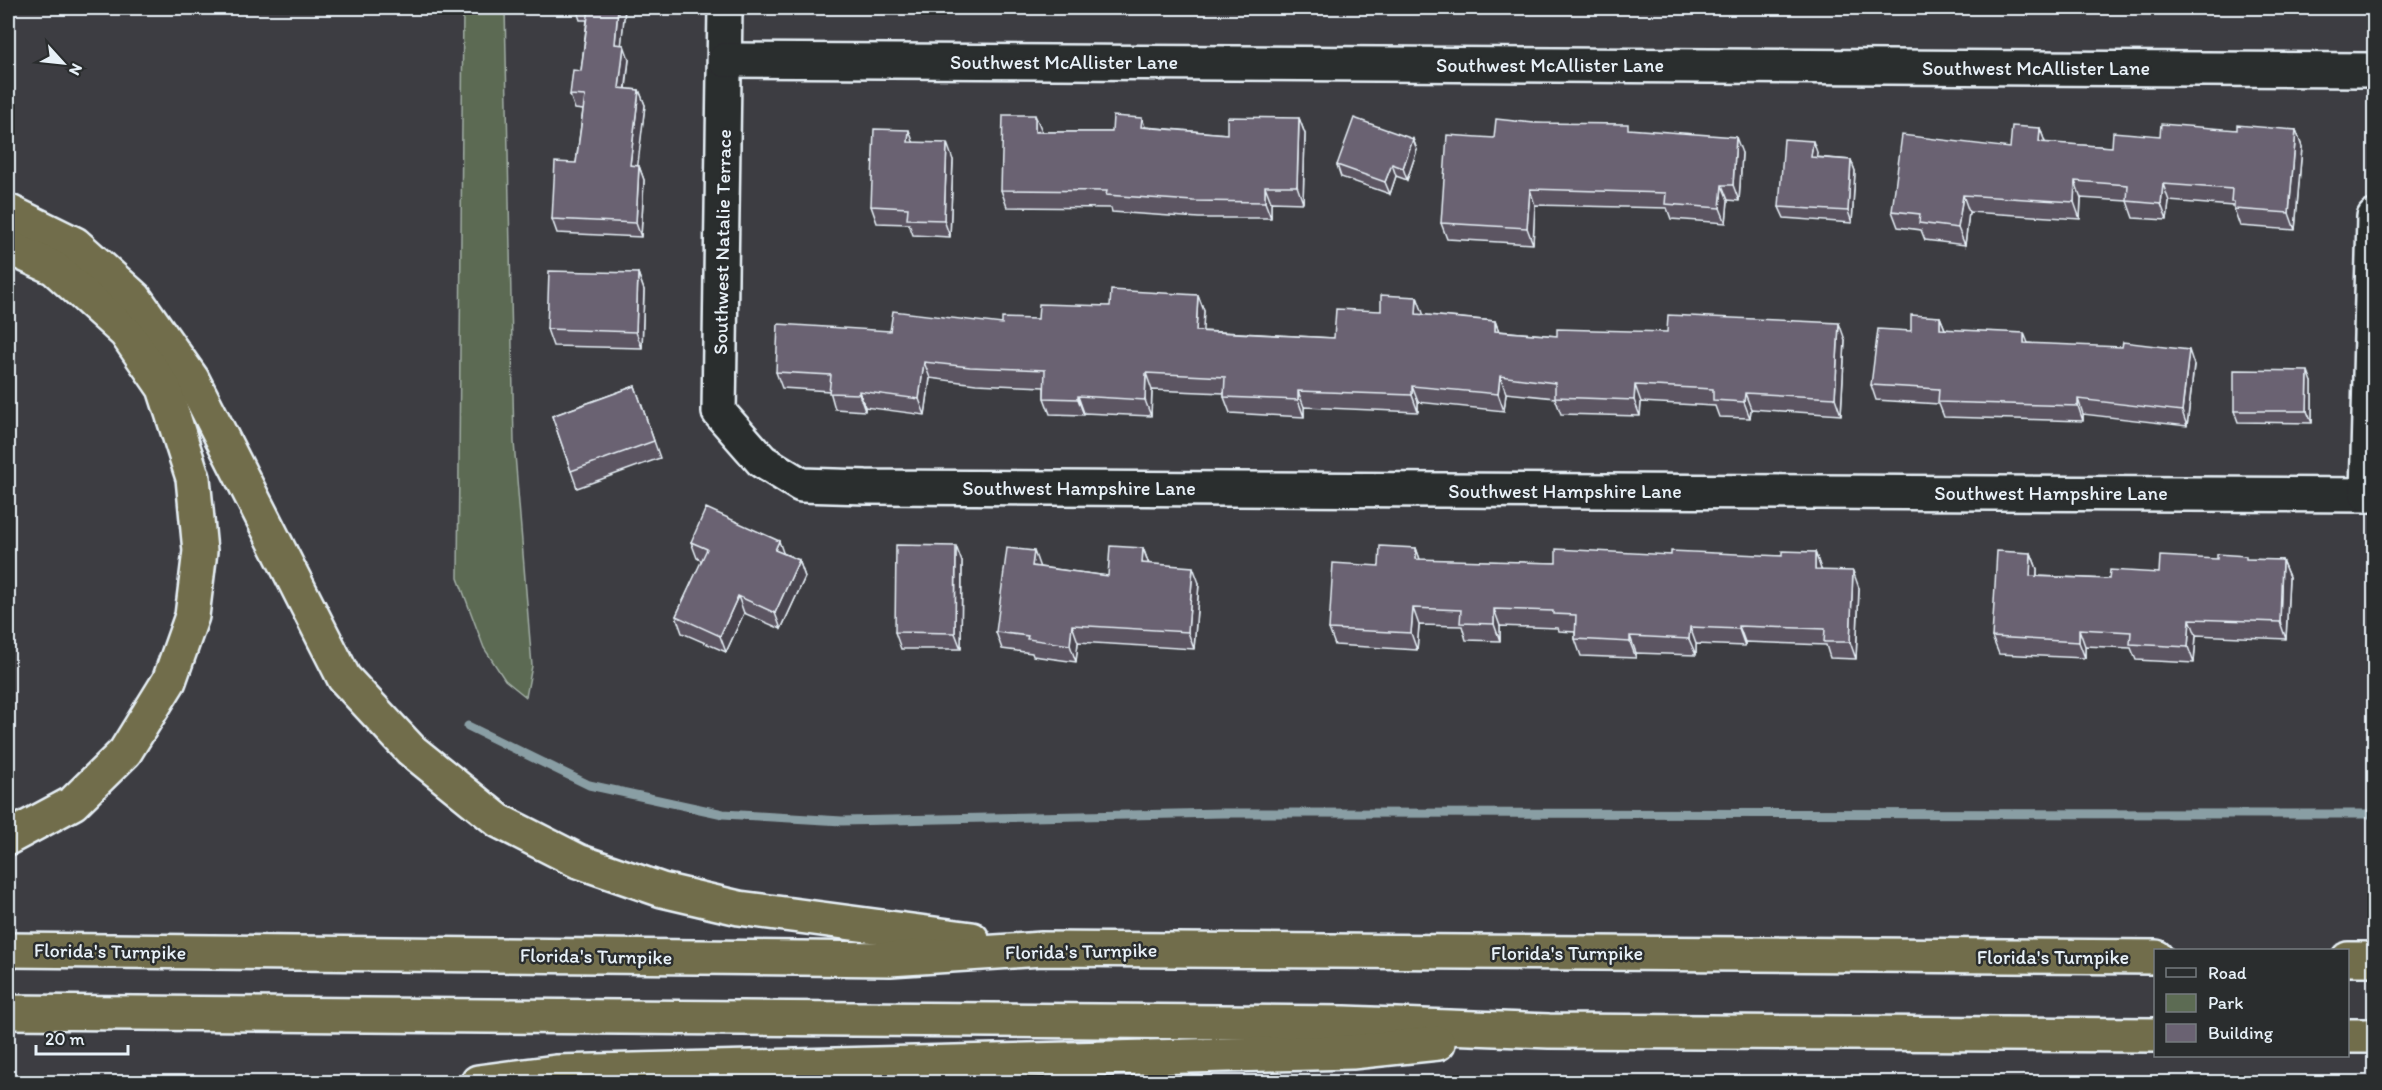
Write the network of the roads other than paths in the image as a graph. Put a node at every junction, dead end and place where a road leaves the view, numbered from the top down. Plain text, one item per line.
1 (725, 8) edge
2 (725, 60) junction
3 (2374, 70) edge
4 (8, 211) edge
5 (2374, 217) edge
6 (8, 247) edge
7 (762, 461) joint
8 (2371, 495) edge
9 (8, 838) edge
10 (1042, 949) junction
11 (8, 950) edge
12 (2154, 957) edge
13 (2349, 959) edge
14 (2374, 959) edge
15 (8, 1012) edge
16 (1549, 1031) junction
17 (2154, 1035) edge
18 (2349, 1036) edge
19 (2374, 1036) edge
20 (478, 1083) edge

1 - 2 street, Southwest Natalie Terrace
2 - 3 street, Southwest McAllister Lane
2 - 7 street, Southwest Natalie Terrace
4 - 10 highway
5 - 8 street
6 - 9 highway
7 - 8 street, Southwest Hampshire Lane
10 - 11 highway, Florida's Turnpike
10 - 12 highway, Florida's Turnpike
13 - 14 highway
15 - 16 highway
16 - 17 highway
16 - 20 highway
18 - 19 highway

